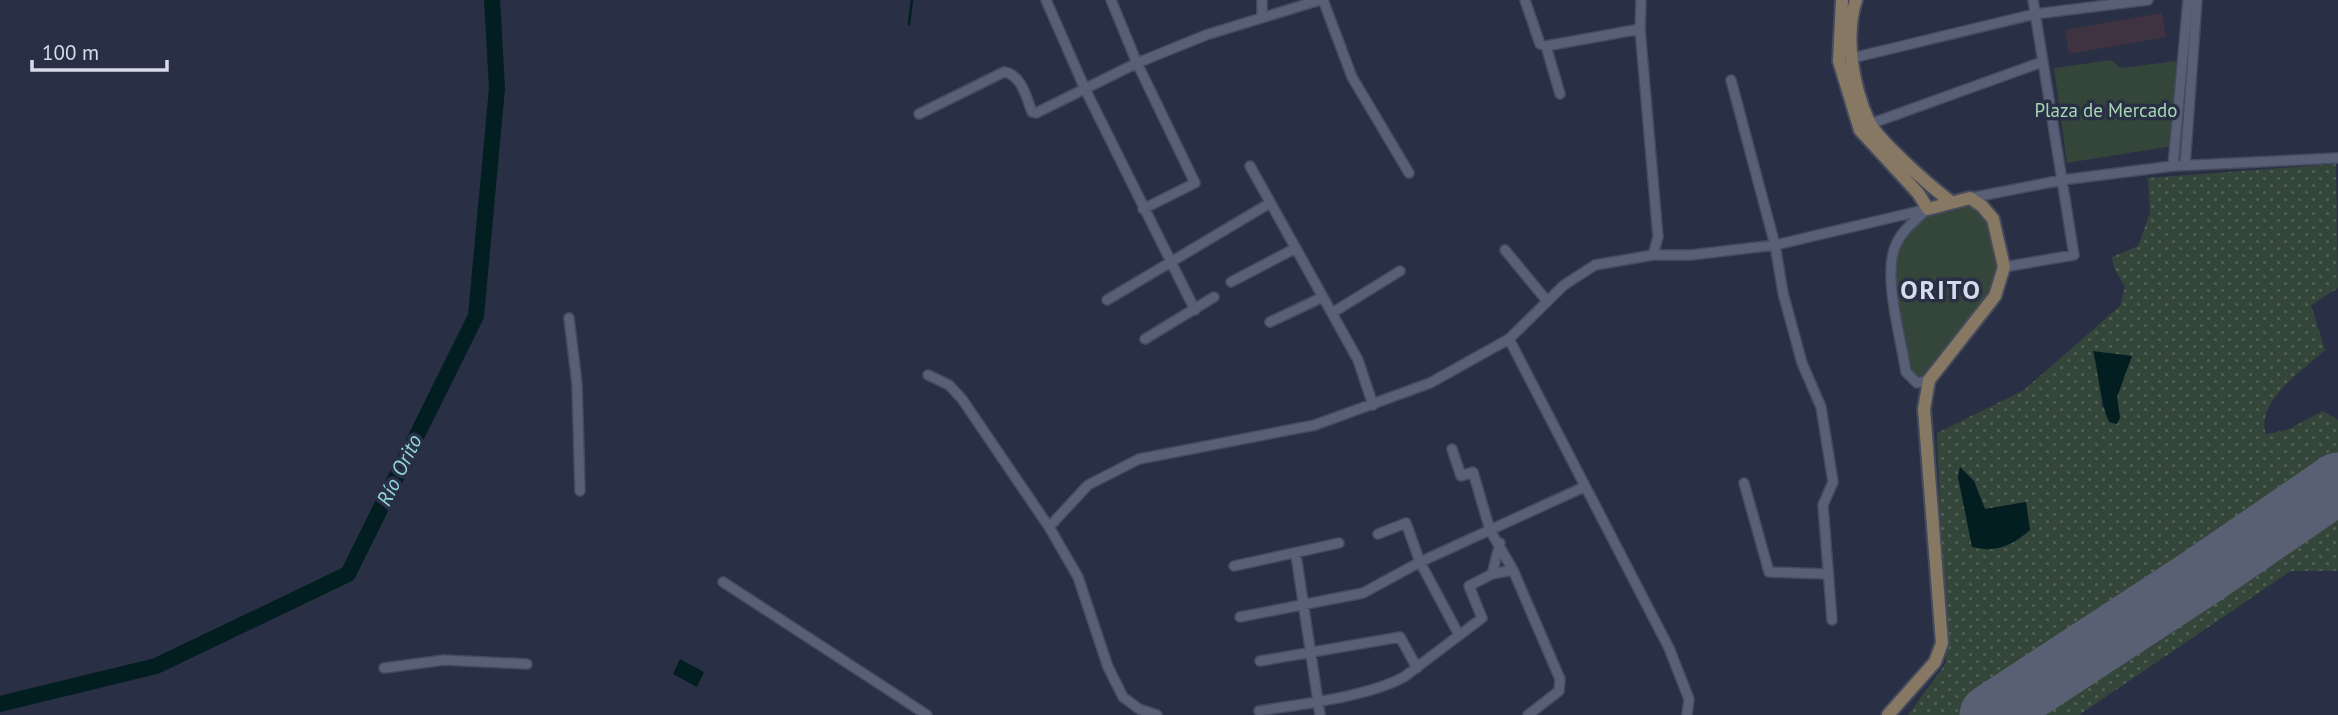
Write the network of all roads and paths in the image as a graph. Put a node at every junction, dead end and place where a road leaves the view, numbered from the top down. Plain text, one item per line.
1 (1046, 0) edge
2 (1111, 0) edge
3 (1262, 0) edge
4 (1322, 0) edge
5 (1525, 0) edge
6 (1641, 0) edge
7 (1842, 0) edge
8 (1856, 0) edge
9 (2033, 0) edge
10 (2148, 0) edge
11 (2188, 0) edge
12 (2197, 0) edge
13 (2035, 14) junction
14 (1262, 17) junction
15 (1640, 29) junction
16 (1546, 46) junction
17 (1845, 60) junction
18 (2042, 62) junction
19 (1137, 63) junction
20 (1731, 80) dead end
21 (1085, 89) junction
22 (1560, 94) dead end
23 (919, 114) dead end
24 (1870, 124) junction
25 (2338, 158) edge
26 (1250, 166) dead end
27 (2174, 166) junction
28 (2185, 166) junction
29 (1409, 173) dead end
30 (2062, 180) junction
31 (1970, 198) junction
32 (1950, 201) junction
33 (1270, 203) junction
34 (1143, 209) junction
35 (1928, 209) junction
36 (1775, 245) junction
37 (1296, 248) junction
38 (1505, 250) dead end
39 (1653, 255) junction
40 (1170, 264) junction
41 (2004, 267) junction
42 (1400, 271) dead end
43 (1231, 282) dead end
44 (1214, 297) dead end
45 (1323, 297) junction
46 (1107, 300) dead end
47 (1547, 301) junction
48 (1195, 310) junction
49 (1332, 313) junction
50 (569, 318) dead end
51 (1270, 322) dead end
52 (1509, 338) junction
53 (1145, 339) dead end
54 (928, 375) dead end
55 (1929, 380) junction
56 (1373, 405) junction
57 (1452, 449) dead end
58 (1744, 483) dead end
59 (1584, 487) junction
60 (580, 491) dead end
61 (1049, 527) junction
62 (1490, 530) junction
63 (1378, 534) dead end
64 (1339, 543) dead end
65 (1500, 543) junction
66 (1296, 555) junction
67 (1420, 562) junction
68 (1234, 566) dead end
69 (1513, 570) junction
70 (1492, 574) junction
71 (1826, 574) junction
72 (723, 582) dead end
73 (1306, 606) junction
74 (1240, 617) dead end
75 (1832, 620) dead end
76 (1459, 635) junction
77 (1311, 653) junction
78 (1259, 661) dead end
79 (527, 664) dead end
80 (384, 668) dead end
81 (1417, 668) junction
82 (1317, 701) junction
83 (1259, 710) dead end
84 (928, 715) edge
85 (1157, 715) edge
86 (1320, 715) edge
87 (1528, 715) edge
88 (1687, 715) edge
89 (1888, 715) edge

1 - 21 street
2 - 19 street
3 - 14 street
4 - 14 street
4 - 29 street
5 - 16 street
6 - 15 street
7 - 17 main road
8 - 17 main road
9 - 13 street
10 - 13 street
11 - 27 street
12 - 28 street
13 - 17 street
13 - 18 street
14 - 19 street
15 - 16 street
15 - 39 street
16 - 22 street
17 - 24 main road
17 - 35 main road
18 - 24 street
18 - 30 street
19 - 21 street
19 - 34 street
20 - 36 street
21 - 23 street
21 - 34 street
24 - 32 main road
25 - 28 street
26 - 33 street
27 - 28 street
27 - 30 street
30 - 31 street
30 - 41 street
31 - 32 main road
31 - 41 main road
32 - 35 main road
33 - 37 street
33 - 40 street
34 - 40 street
35 - 36 street
35 - 55 street
36 - 39 street
36 - 71 street
37 - 43 street
37 - 45 street
38 - 47 street
39 - 47 street
40 - 46 street
40 - 48 street
41 - 55 main road
42 - 49 street
44 - 48 street
45 - 49 street
45 - 51 street
47 - 52 street
48 - 53 street
49 - 56 street
50 - 60 street
52 - 56 street
52 - 59 street
54 - 61 street
55 - 89 main road
56 - 61 street
57 - 62 street
58 - 71 street
59 - 62 street
59 - 88 street
61 - 85 street
62 - 65 street
62 - 67 street
63 - 67 street
64 - 66 street
65 - 69 street
65 - 70 street
66 - 68 street
66 - 73 street
67 - 73 street
67 - 76 street
69 - 70 street
69 - 87 street
70 - 76 street
71 - 75 street
72 - 84 street
73 - 74 street
73 - 77 street
76 - 81 street
77 - 78 street
77 - 81 street
77 - 82 street
79 - 80 street
81 - 82 street
82 - 83 street
82 - 86 street

